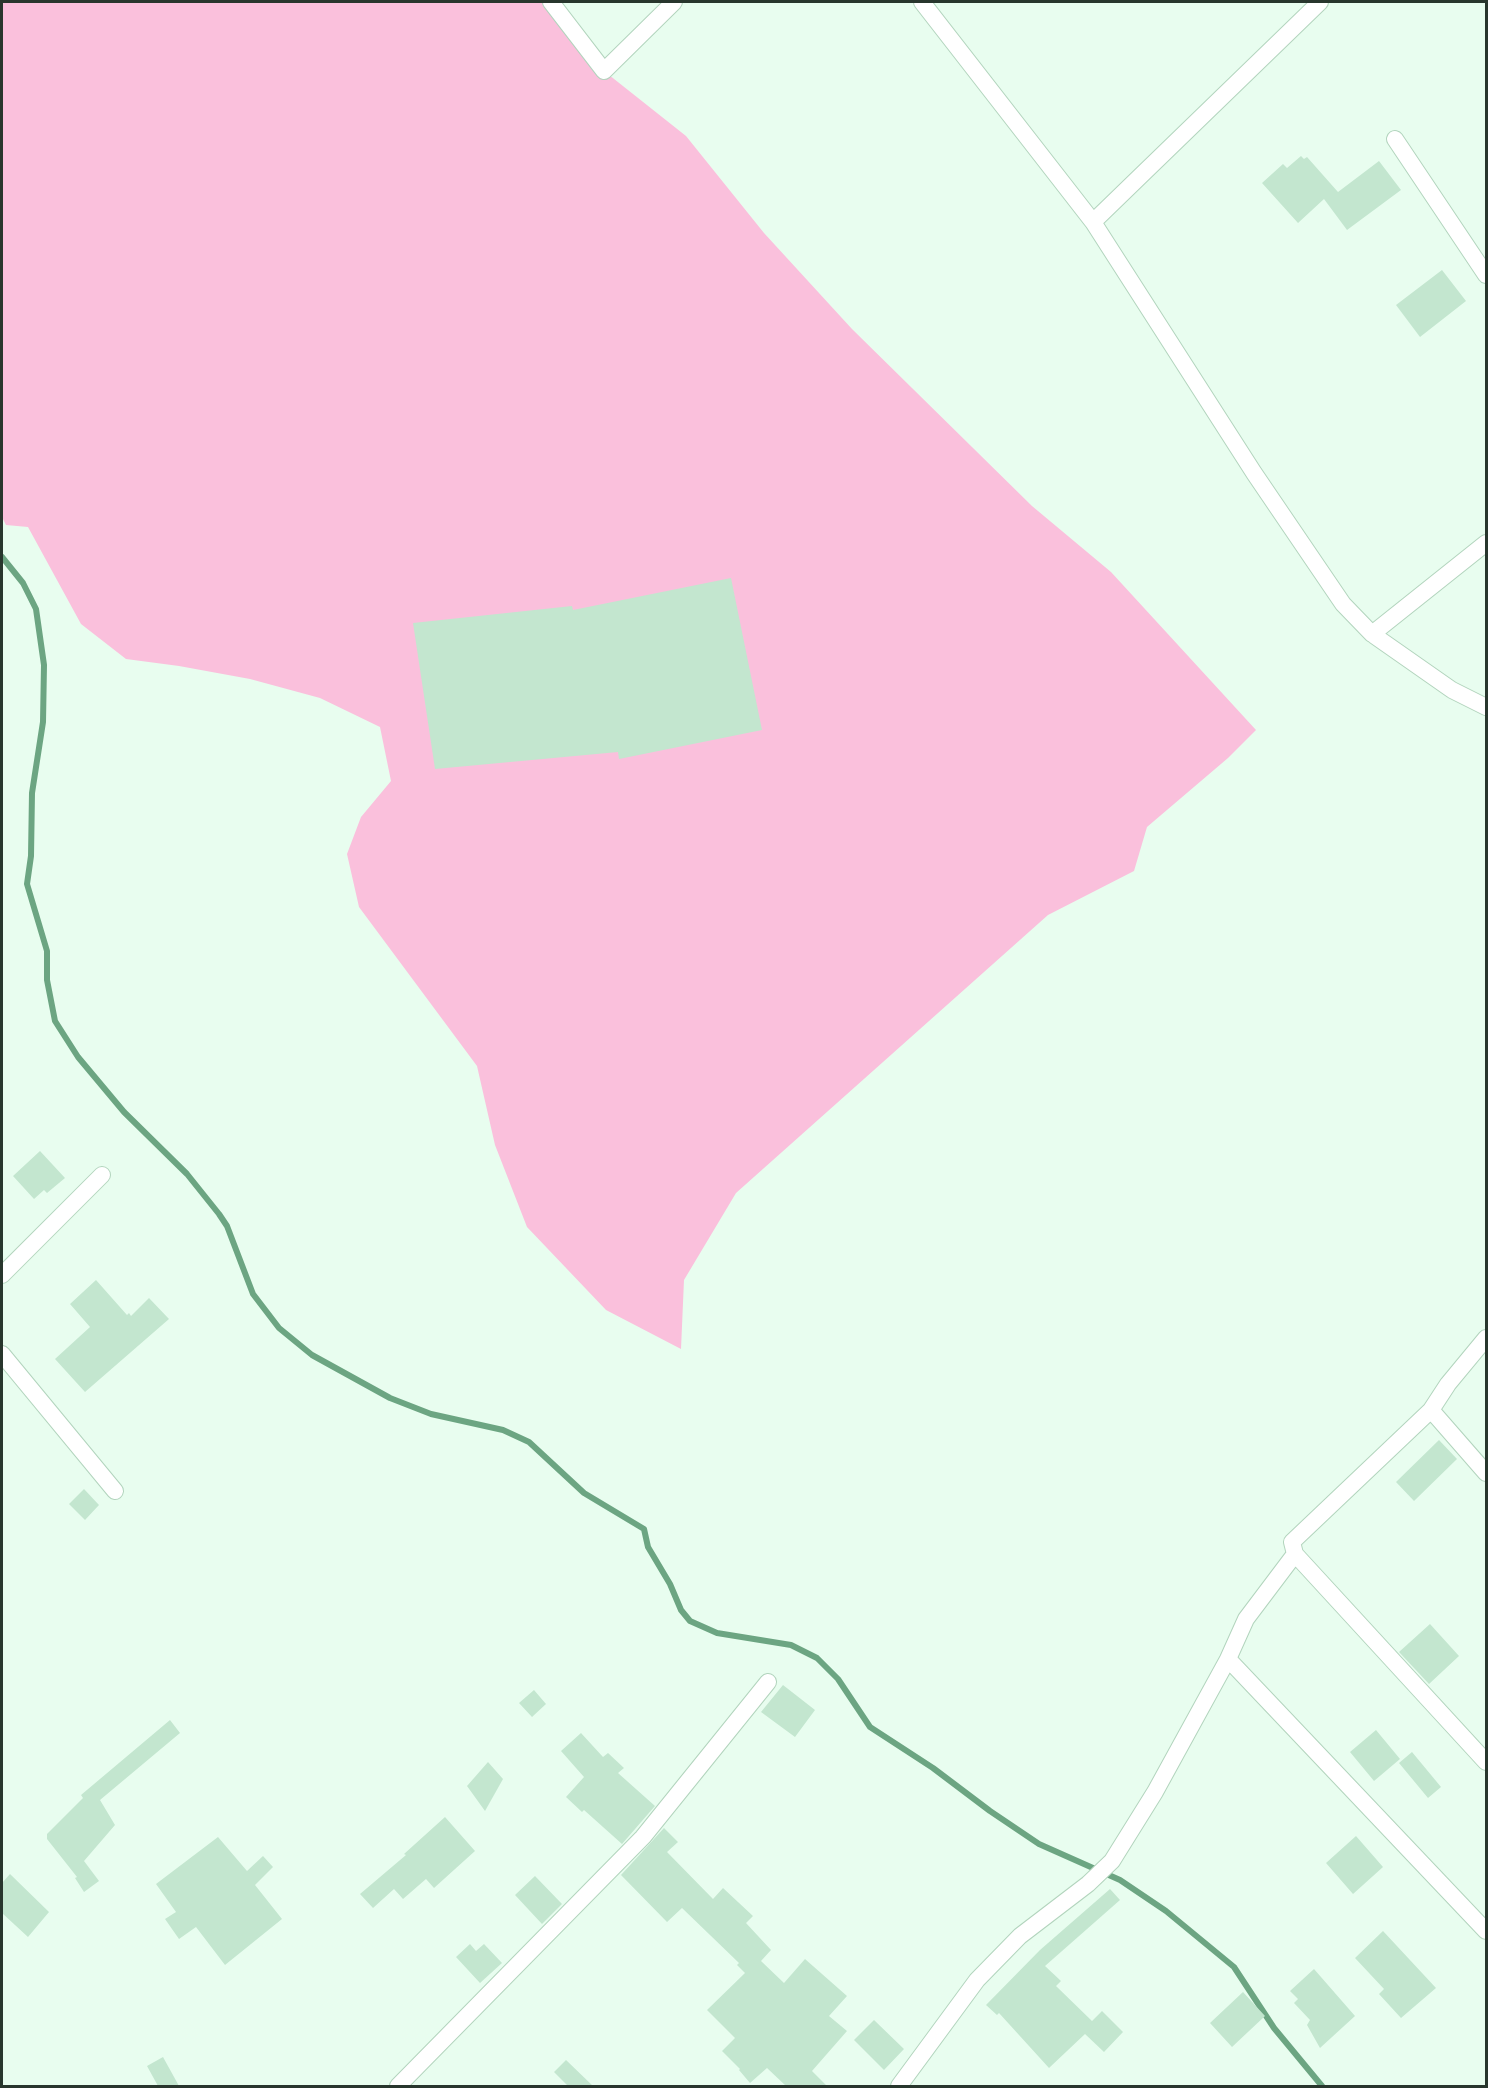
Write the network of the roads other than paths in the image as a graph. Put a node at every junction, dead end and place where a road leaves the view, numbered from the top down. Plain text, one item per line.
1 (550, 2) edge
2 (674, 2) edge
3 (922, 2) edge
4 (1320, 2) edge
5 (1395, 139) dead end
6 (1093, 222) junction
7 (1486, 275) edge
8 (1486, 543) edge
9 (1372, 634) junction
10 (1486, 706) edge
11 (102, 1175) dead end
12 (2, 1275) edge
13 (1486, 1338) edge
14 (2, 1354) edge
15 (1431, 1410) junction
16 (1486, 1473) edge
17 (115, 1491) dead end
18 (1294, 1554) junction
19 (1228, 1659) junction
20 (768, 1682) dead end
21 (1486, 1762) edge
22 (1486, 1931) edge
23 (398, 2086) edge
24 (898, 2086) edge

1 - 2 street
3 - 6 street
4 - 6 street
5 - 7 street
6 - 9 street
8 - 9 street
9 - 10 street
11 - 12 street
13 - 15 street
14 - 17 street
15 - 16 street
15 - 18 street
18 - 19 street
18 - 21 street
19 - 22 street
19 - 24 street
20 - 23 street

